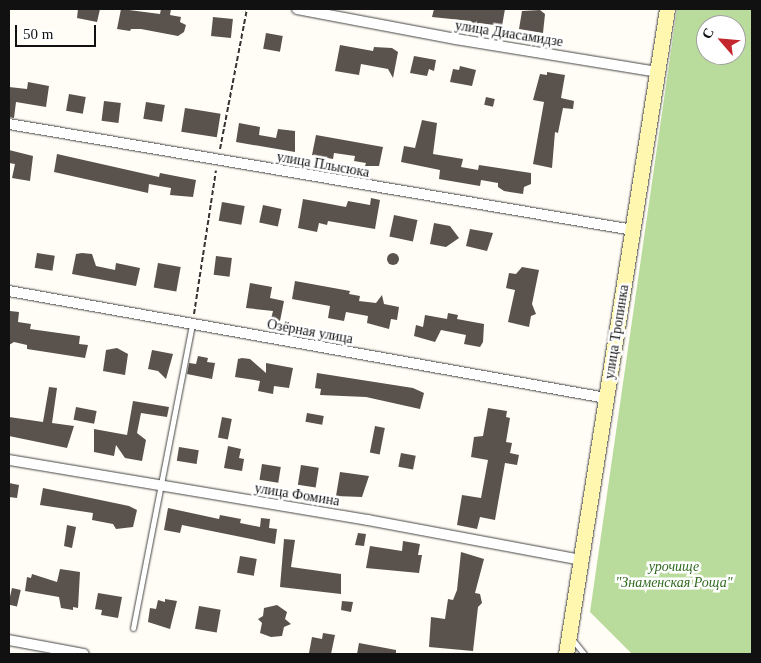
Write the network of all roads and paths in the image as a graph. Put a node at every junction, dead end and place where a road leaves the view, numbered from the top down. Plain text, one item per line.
1 (297, 9) edge
2 (667, 9) edge
3 (658, 72) junction
4 (9, 124) edge
5 (633, 230) junction
6 (9, 290) edge
7 (192, 325) junction
8 (606, 398) junction
9 (9, 460) edge
10 (161, 487) junction
11 (581, 560) junction
12 (132, 628) dead end
13 (570, 636) junction
14 (9, 640) edge
15 (84, 654) edge
16 (566, 654) edge
17 (584, 654) edge

1 - 3 street, улица Диасамидзе
2 - 3 main road, улица Тропинка
3 - 5 main road, улица Тропинка
4 - 5 street, улица Плысюка
5 - 8 main road, улица Тропинка
6 - 7 street, Озёрная улица
7 - 8 street, Озёрная улица
7 - 10 lane
8 - 11 main road, улица Тропинка
9 - 10 street, улица Фомина
10 - 11 street, улица Фомина
10 - 12 lane
11 - 13 main road, улица Тропинка
13 - 16 main road, улица Тропинка
13 - 17 lane
14 - 15 street

